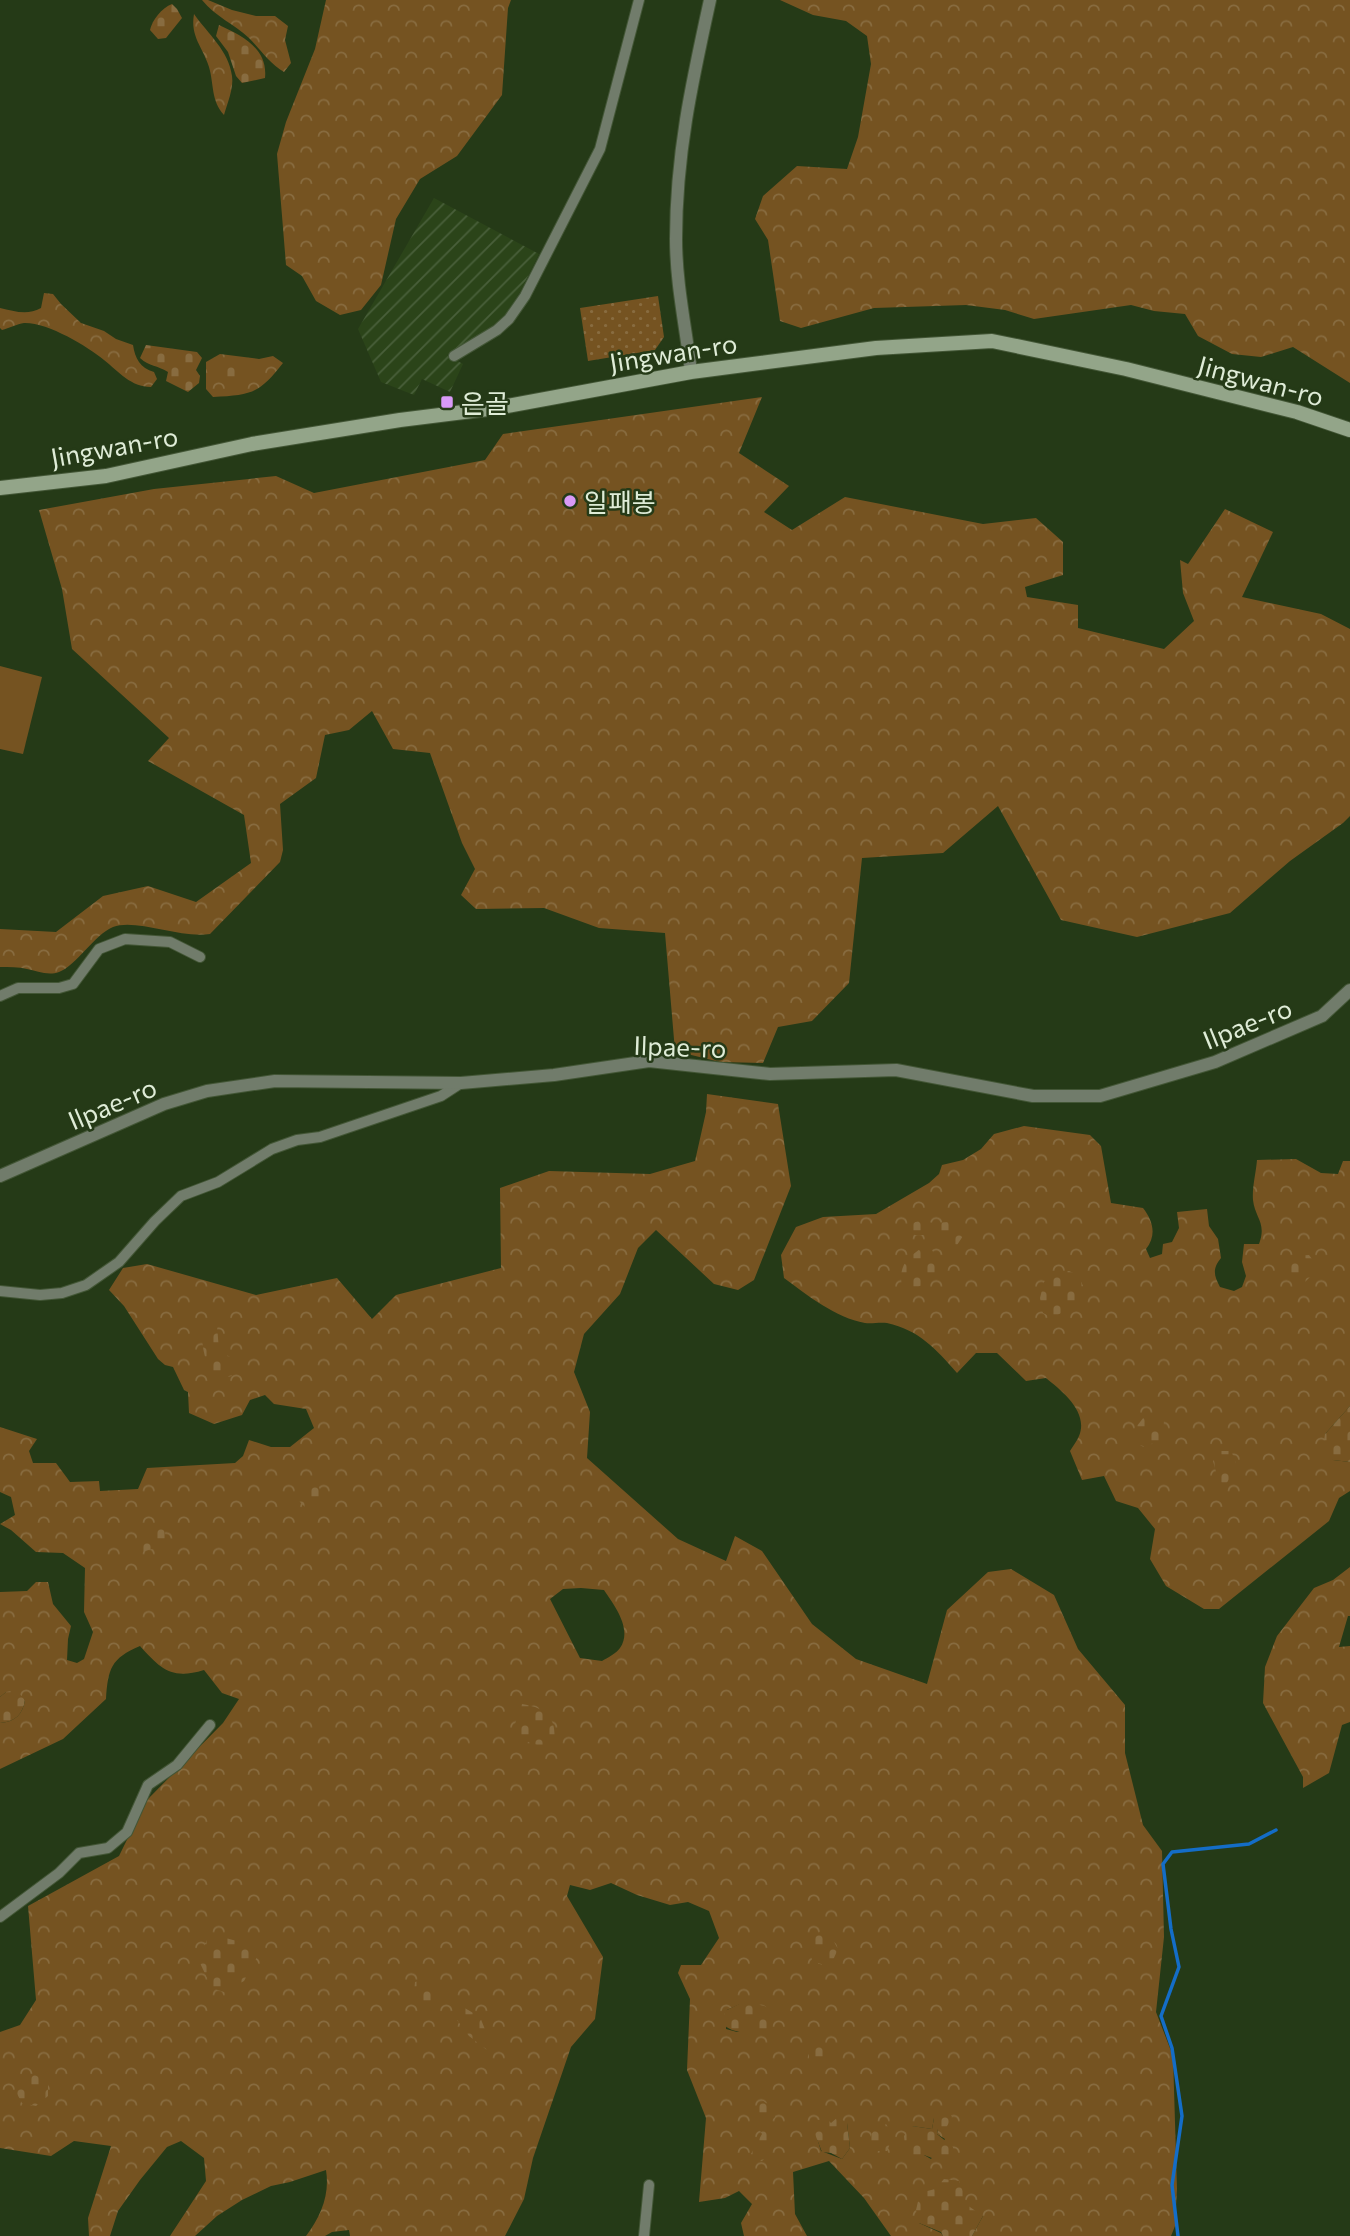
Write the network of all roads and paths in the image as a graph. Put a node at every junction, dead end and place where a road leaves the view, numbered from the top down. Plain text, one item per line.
1 (639, 0) edge
2 (710, 0) edge
3 (454, 356) dead end
4 (691, 372) junction
5 (1350, 430) edge
6 (0, 488) edge
7 (200, 957) dead end
8 (1350, 990) edge
9 (0, 996) edge
10 (461, 1083) junction
11 (0, 1176) edge
12 (0, 1291) edge
13 (210, 1725) dead end
14 (0, 1917) edge
15 (649, 2185) dead end
16 (643, 2236) edge

1 - 3 street
2 - 4 street
4 - 5 main road, Jingwan-ro
4 - 6 main road, Jingwan-ro
7 - 9 street
8 - 10 street, Ilpae-ro
10 - 11 street, Ilpae-ro
10 - 12 street
13 - 14 street
15 - 16 street

